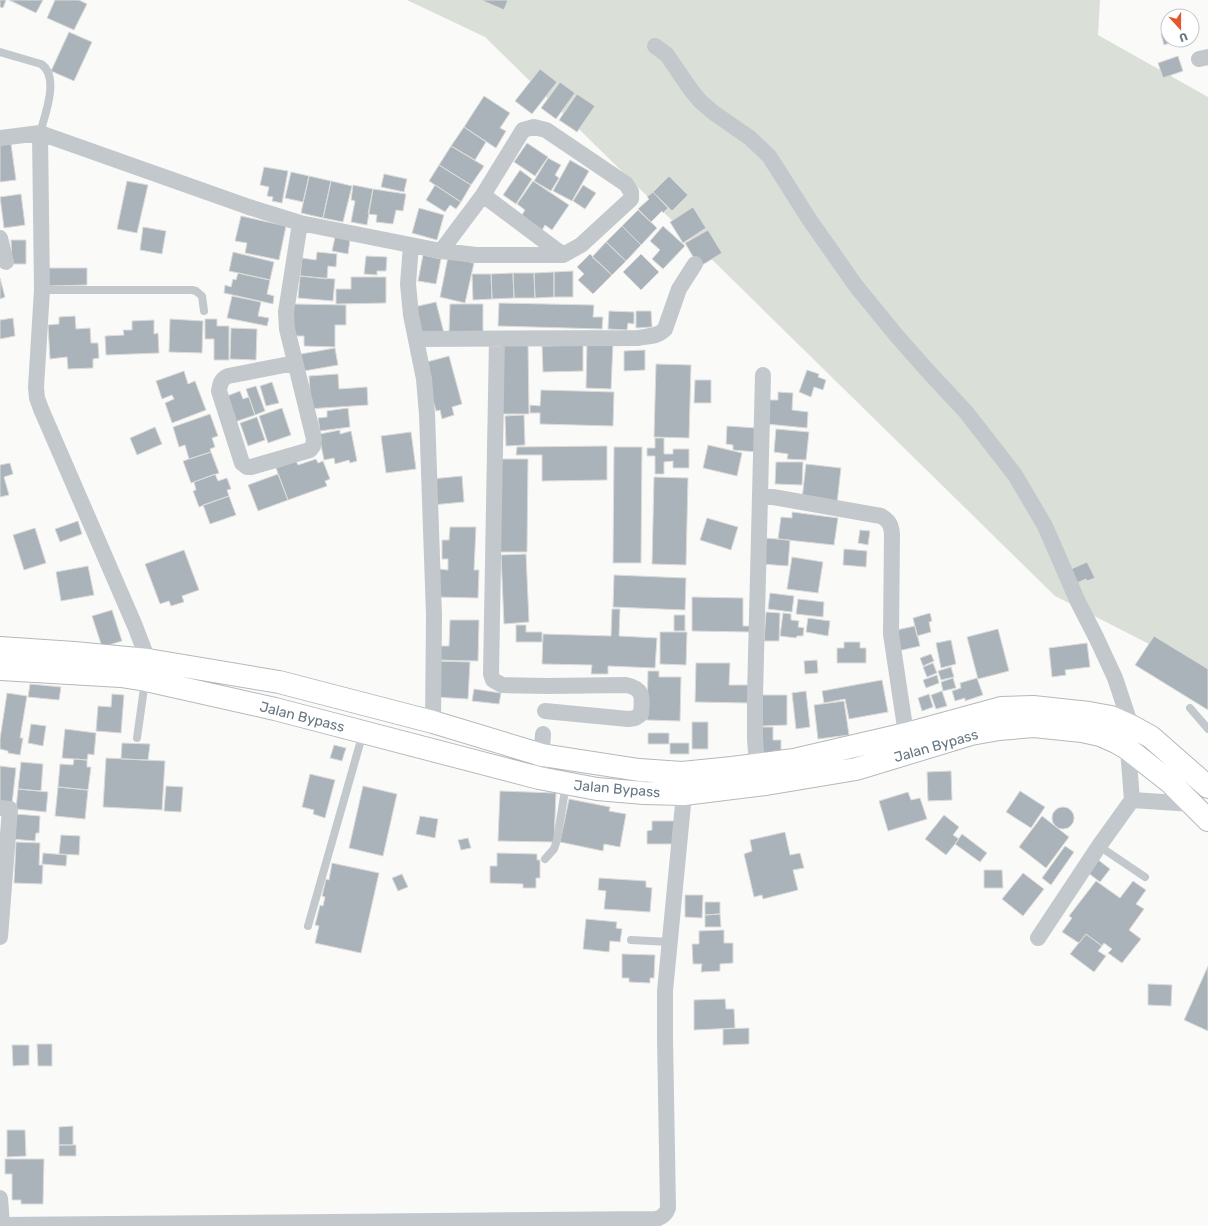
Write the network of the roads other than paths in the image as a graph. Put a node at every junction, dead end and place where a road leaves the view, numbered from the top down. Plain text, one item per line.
1 (655, 46) dead end
2 (0, 52) edge
3 (40, 133) junction
4 (0, 138) edge
5 (483, 195) junction
6 (300, 223) junction
7 (0, 238) edge
8 (411, 245) junction
9 (442, 251) junction
10 (563, 255) junction
11 (6, 262) dead end
12 (695, 264) dead end
13 (42, 290) junction
14 (204, 311) dead end
15 (416, 339) junction
16 (496, 339) junction
17 (295, 363) junction
18 (763, 375) dead end
19 (761, 495) junction
20 (0, 648) edge
21 (0, 669) edge
22 (147, 670) junction
23 (547, 686) junction
24 (1190, 708) dead end
25 (433, 722) junction
26 (1131, 726) junction
27 (1208, 729) edge
28 (543, 731) junction
29 (363, 733) junction
30 (906, 734) junction
31 (137, 738) dead end
32 (1128, 749) junction
33 (757, 765) junction
34 (539, 778) junction
35 (566, 784) junction
36 (1208, 786) edge
37 (684, 794) junction
38 (1132, 800) junction
39 (1193, 804) junction
40 (0, 808) edge
41 (1208, 820) edge
42 (1100, 846) junction
43 (545, 859) dead end
44 (1145, 877) dead end
45 (308, 926) dead end
46 (0, 937) edge
47 (1038, 938) dead end
48 (631, 940) dead end
49 (670, 942) junction
50 (0, 1198) edge
51 (1, 1225) edge

1 - 26 street
2 - 3 lane
3 - 4 street
3 - 6 street
3 - 13 street
5 - 9 street
5 - 10 street
5 - 10 street
6 - 8 street
6 - 17 street
7 - 11 street
8 - 9 street
8 - 15 street
9 - 10 street
12 - 16 street
13 - 14 lane
13 - 22 street
15 - 16 street
15 - 25 street
16 - 23 street
17 - 17 street
18 - 19 street
19 - 30 street
19 - 33 street
20 - 22 highway, Jalan Bypass
21 - 22 highway, Jalan Bypass
22 - 25 highway, Jalan Bypass
22 - 29 highway, Jalan Bypass
22 - 31 lane
23 - 28 street
23 - 28 street
24 - 27 lane
25 - 28 highway, Jalan Bypass
26 - 30 highway, Jalan Bypass
26 - 36 highway, Jalan Bypass
28 - 33 highway, Jalan Bypass
28 - 34 street
29 - 34 highway, Jalan Bypass
29 - 45 lane
30 - 33 highway, Jalan Bypass
32 - 37 highway, Jalan Bypass
32 - 38 street
32 - 39 highway, Jalan Bypass
34 - 35 highway, Jalan Bypass
35 - 37 highway, Jalan Bypass
35 - 43 lane
37 - 49 street
38 - 39 street
38 - 42 street
39 - 41 highway, Jalan Bypass
40 - 46 street
42 - 44 lane
42 - 47 street
48 - 49 lane
49 - 51 street
50 - 51 street

